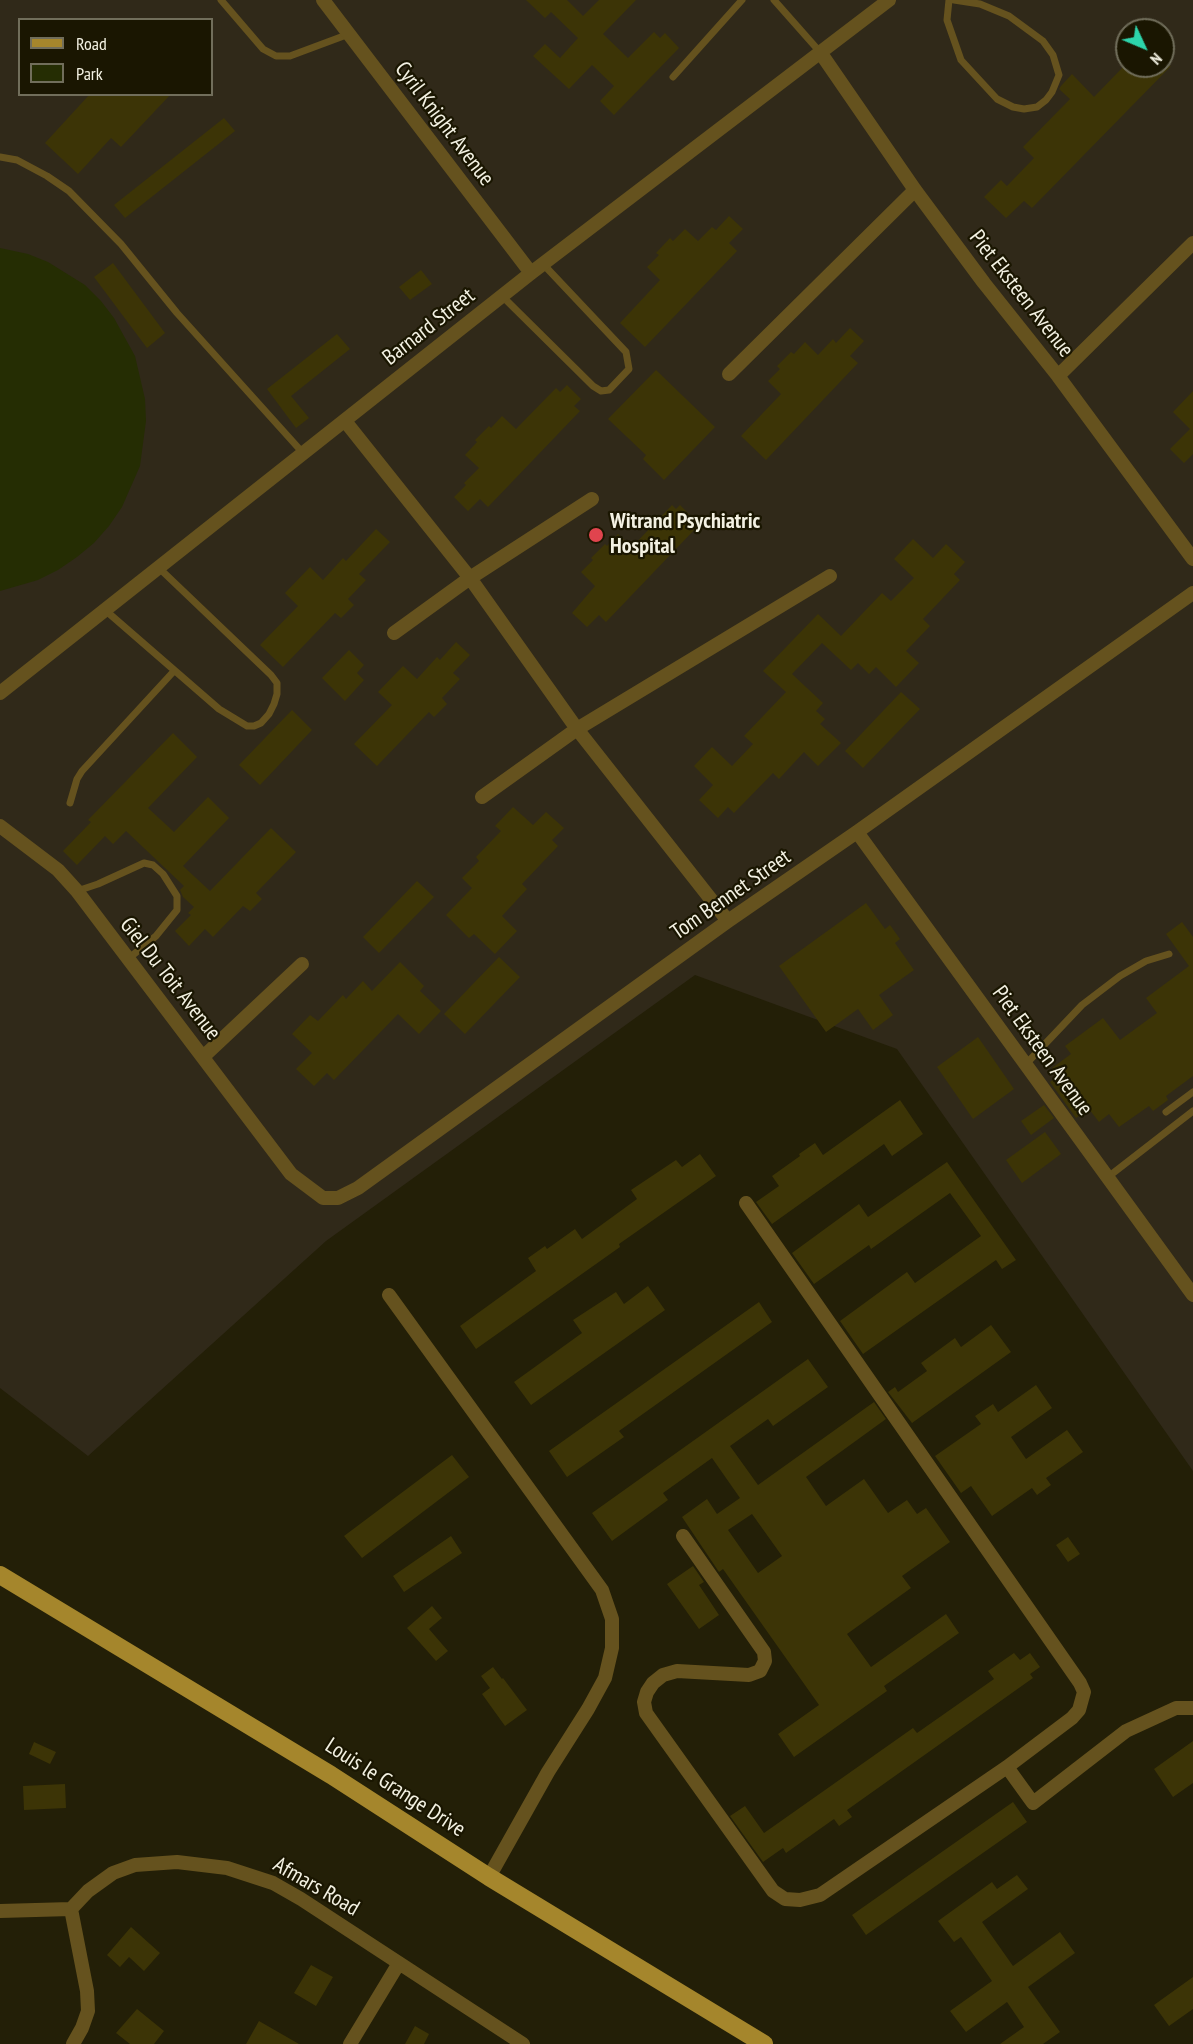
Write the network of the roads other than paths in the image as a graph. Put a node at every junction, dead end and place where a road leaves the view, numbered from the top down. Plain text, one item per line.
1 (221, 0) edge
2 (324, 0) edge
3 (742, 0) edge
4 (774, 0) edge
5 (889, 0) edge
6 (949, 0) edge
7 (954, 0) edge
8 (349, 34) junction
9 (820, 52) junction
10 (673, 77) dead end
11 (0, 157) edge
12 (915, 190) junction
13 (1193, 243) edge
14 (543, 264) junction
15 (531, 273) junction
16 (502, 296) junction
17 (729, 374) dead end
18 (1058, 376) junction
19 (345, 421) junction
20 (303, 453) junction
21 (592, 499) dead end
22 (1193, 559) edge
23 (159, 568) junction
24 (830, 576) dead end
25 (470, 578) junction
26 (1193, 593) edge
27 (105, 610) junction
28 (394, 633) dead end
29 (174, 670) junction
30 (0, 693) edge
31 (577, 729) junction
32 (482, 797) dead end
33 (70, 803) dead end
34 (0, 826) edge
35 (857, 832) junction
36 (76, 891) junction
37 (728, 921) junction
38 (1169, 954) dead end
39 (128, 959) junction
40 (302, 964) dead end
41 (203, 1057) junction
42 (1026, 1064) junction
43 (1193, 1092) edge
44 (1193, 1111) edge
45 (1166, 1112) dead end
46 (291, 1174) joint
47 (1108, 1178) junction
48 (747, 1203) dead end
49 (389, 1295) dead end
50 (1193, 1295) edge
51 (683, 1536) dead end
52 (0, 1575) edge
53 (1193, 1708) edge
54 (1007, 1767) junction
55 (489, 1877) junction
56 (71, 1909) junction
57 (0, 1911) edge
58 (399, 1963) junction
59 (73, 2044) edge
60 (350, 2044) edge
61 (523, 2044) edge
62 (764, 2044) edge

1 - 8 lane
2 - 8 street, Cyril Knight Avenue
3 - 10 lane
4 - 9 lane
5 - 9 street, Barnard Street
6 - 7 lane
8 - 15 street, Cyril Knight Avenue
9 - 12 street, Piet Eksteen Avenue
9 - 14 street, Barnard Street
11 - 20 lane
12 - 17 street
12 - 18 street, Piet Eksteen Avenue
13 - 18 street
14 - 15 street, Barnard Street
14 - 16 lane
15 - 16 street, Barnard Street
16 - 19 street, Barnard Street
18 - 22 street, Piet Eksteen Avenue
19 - 20 street, Barnard Street
19 - 25 street
20 - 23 street, Barnard Street
21 - 25 street
23 - 27 street, Barnard Street
23 - 29 lane
24 - 31 street
25 - 28 street
25 - 31 street
26 - 35 street, Tom Bennet Street
27 - 29 lane
27 - 30 street, Barnard Street
29 - 33 lane
31 - 32 street
31 - 37 street
34 - 36 street, Giel Du Toit Avenue
35 - 37 street, Tom Bennet Street
35 - 42 street, Piet Eksteen Avenue
36 - 39 street, Giel Du Toit Avenue
36 - 39 lane
37 - 46 street, Tom Bennet Street
38 - 42 lane
39 - 41 street, Giel Du Toit Avenue
40 - 41 street
41 - 46 street, Giel Du Toit Avenue
42 - 47 street, Piet Eksteen Avenue
43 - 45 lane
44 - 47 lane
47 - 50 street, Piet Eksteen Avenue
48 - 54 street
49 - 55 street
51 - 54 street
52 - 55 main road, Louis le Grange Drive
53 - 54 street
55 - 62 main road, Louis le Grange Drive
56 - 57 street
56 - 58 street, Afmars Road
56 - 59 street
58 - 60 street
58 - 61 street, Afmars Road

